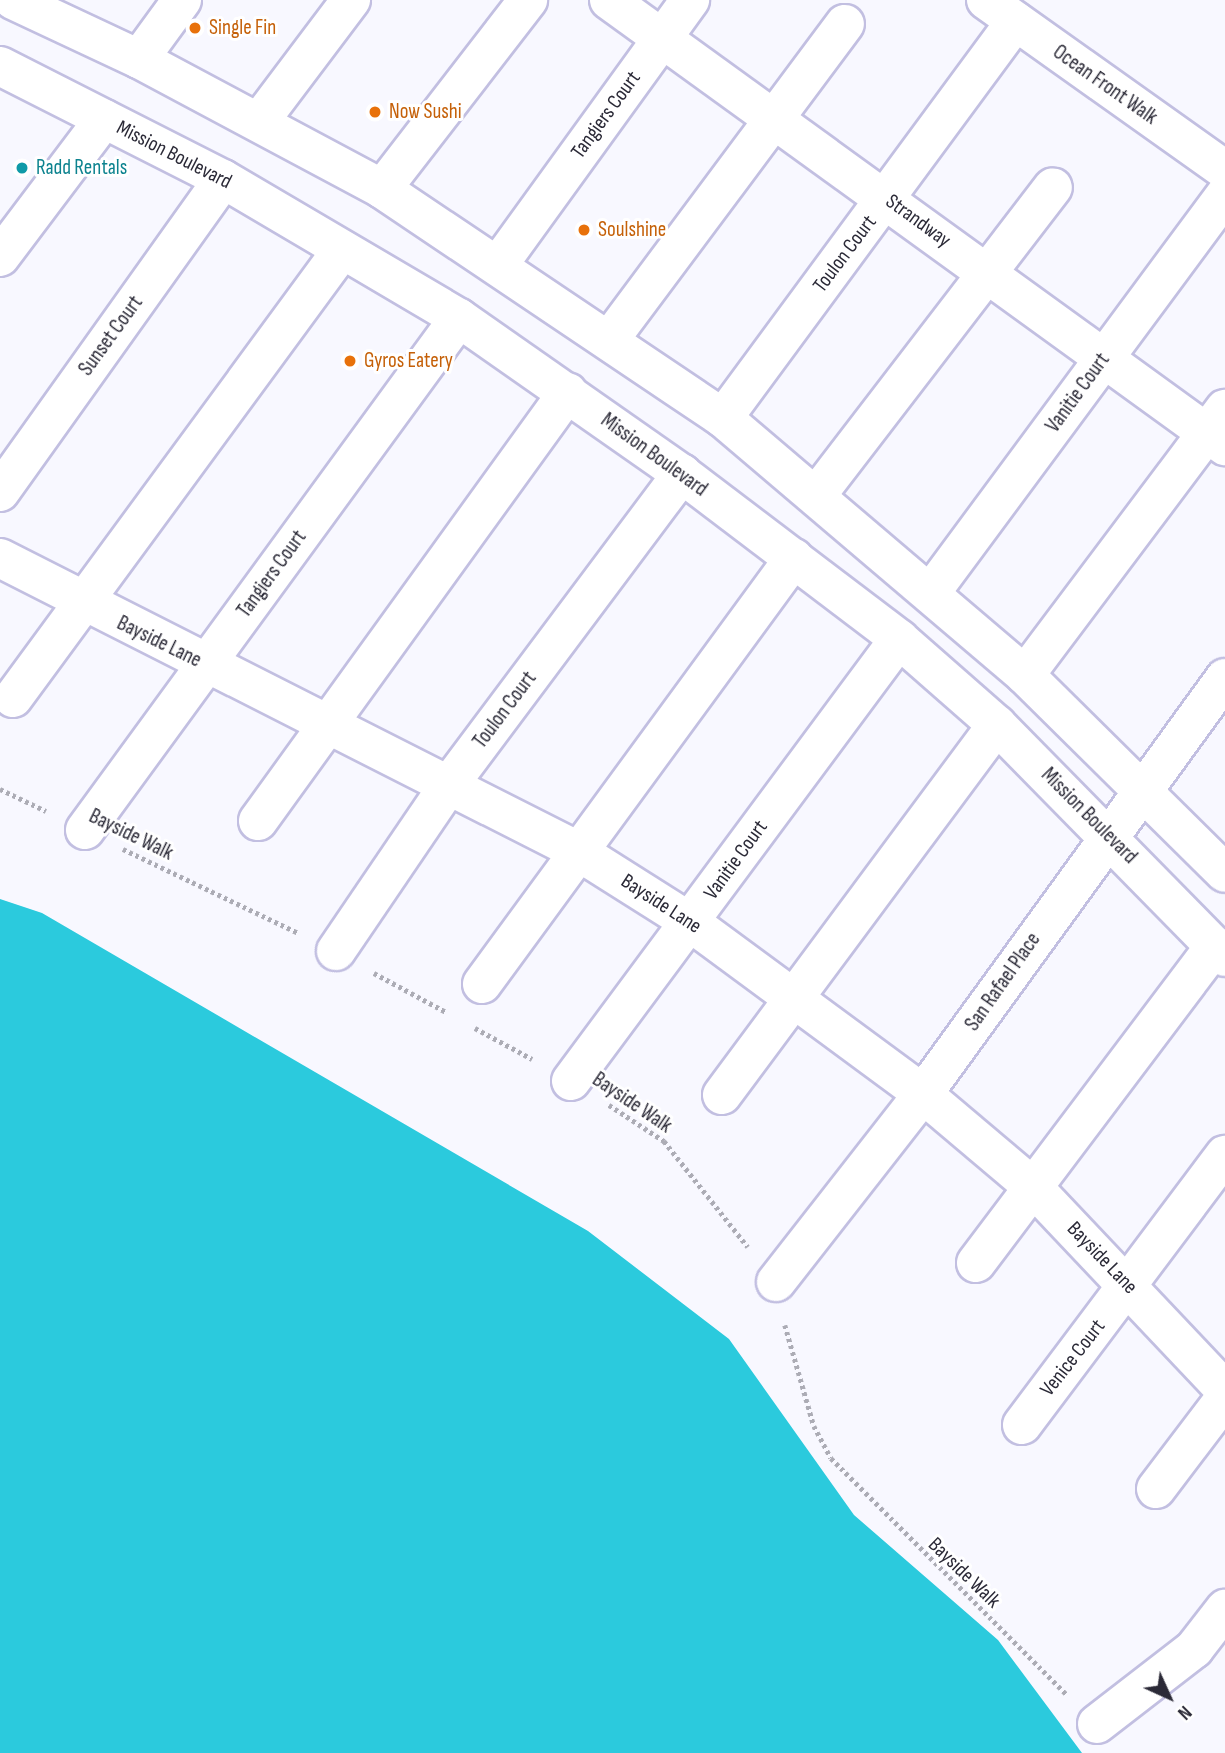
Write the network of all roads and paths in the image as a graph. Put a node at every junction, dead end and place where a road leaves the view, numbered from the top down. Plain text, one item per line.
1 (13, 0) edge
2 (182, 0) edge
3 (351, 0) edge
4 (528, 0) edge
5 (609, 0) edge
6 (690, 0) edge
7 (1001, 11) edge
8 (845, 24) dead end
9 (660, 39) junction
10 (139, 58) junction
11 (0, 66) edge
12 (776, 117) junction
13 (104, 119) junction
14 (259, 122) junction
15 (1225, 170) edge
16 (223, 179) junction
17 (1053, 187) dead end
18 (382, 189) junction
19 (1225, 195) edge
20 (887, 199) junction
21 (342, 250) junction
22 (0, 257) edge
23 (499, 264) junction
24 (988, 273) junction
25 (459, 318) junction
26 (610, 339) junction
27 (1105, 356) junction
28 (568, 392) junction
29 (723, 418) junction
30 (1219, 429) edge
31 (682, 474) junction
32 (0, 492) edge
33 (816, 496) junction
34 (0, 558) edge
35 (794, 558) junction
36 (932, 591) junction
37 (82, 603) junction
38 (899, 639) junction
39 (205, 664) junction
40 (1025, 675) junction
41 (1225, 678) edge
42 (13, 698) dead end
43 (328, 725) junction
44 (997, 725) junction
45 (449, 785) junction
46 (0, 789) edge
47 (1142, 789) junction
48 (258, 821) dead end
49 (85, 830) junction
50 (1108, 833) junction
51 (576, 850) junction
52 (1225, 873) edge
53 (690, 922) junction
54 (336, 951) junction
55 (1220, 951) edge
56 (482, 984) dead end
57 (795, 996) junction
58 (453, 1016) dead end
59 (465, 1023) dead end
60 (571, 1081) junction
61 (923, 1094) junction
62 (722, 1095) dead end
63 (1225, 1155) edge
64 (1034, 1187) junction
65 (976, 1264) dead end
66 (776, 1282) junction
67 (1129, 1286) junction
68 (1225, 1390) edge
69 (1225, 1398) edge
70 (1021, 1425) dead end
71 (1156, 1489) dead end
72 (1225, 1609) edge
73 (1097, 1724) joint

1 - 10 street
2 - 10 street
3 - 14 street
4 - 18 street
5 - 9 street, Strandway
6 - 9 street, Tangiers Court
7 - 15 street, Ocean Front Walk
7 - 20 street, Toulon Court
8 - 12 street
9 - 12 street, Strandway
9 - 23 street, Tangiers Court
10 - 14 street
11 - 13 street, Mission Boulevard
12 - 20 street, Strandway
12 - 26 street
13 - 16 street, Mission Boulevard
13 - 22 street
14 - 18 street
16 - 21 street, Mission Boulevard
16 - 32 street, Sunset Court
17 - 24 street
18 - 23 street
19 - 27 street, Vanitie Court
20 - 24 street, Strandway
20 - 29 street, Toulon Court
21 - 25 street, Mission Boulevard
21 - 37 street
23 - 26 street
24 - 27 street, Strandway
24 - 33 street
25 - 28 street, Mission Boulevard
25 - 39 street, Tangiers Court
26 - 29 street
27 - 30 street, Strandway
27 - 36 street, Vanitie Court
28 - 31 street, Mission Boulevard
28 - 43 street
29 - 33 street
30 - 40 street
31 - 35 street, Mission Boulevard
31 - 45 street, Toulon Court
33 - 36 street
34 - 37 street, Bayside Lane
35 - 38 street, Mission Boulevard
35 - 51 street
36 - 40 street
37 - 39 street, Bayside Lane
37 - 42 street
38 - 44 street, Mission Boulevard
38 - 53 street, Vanitie Court
39 - 43 street, Bayside Lane
39 - 49 street, Tangiers Court
40 - 47 street
41 - 47 street, San Rafael Place
43 - 45 street, Bayside Lane
43 - 48 street
44 - 50 street, Mission Boulevard
44 - 57 street
45 - 51 street, Bayside Lane
45 - 54 street, Toulon Court
46 - 49 path, Bayside Walk
47 - 50 street, San Rafael Place
47 - 52 street
49 - 54 path, Bayside Walk
50 - 55 street, Mission Boulevard
50 - 61 street, San Rafael Place
51 - 53 street, Bayside Lane
51 - 56 street
53 - 57 street, Bayside Lane
53 - 60 street, Vanitie Court
54 - 58 path, Bayside Walk
55 - 64 street
57 - 61 street, Bayside Lane
57 - 62 street
59 - 60 path, Bayside Walk
60 - 66 path, Bayside Walk
61 - 64 street, Bayside Lane
61 - 66 street, San Rafael Place
63 - 67 street, Venice Court
64 - 65 street
64 - 67 street, Bayside Lane
66 - 73 path, Bayside Walk
67 - 68 street, Bayside Lane
67 - 70 street, Venice Court
69 - 71 street
72 - 73 street

